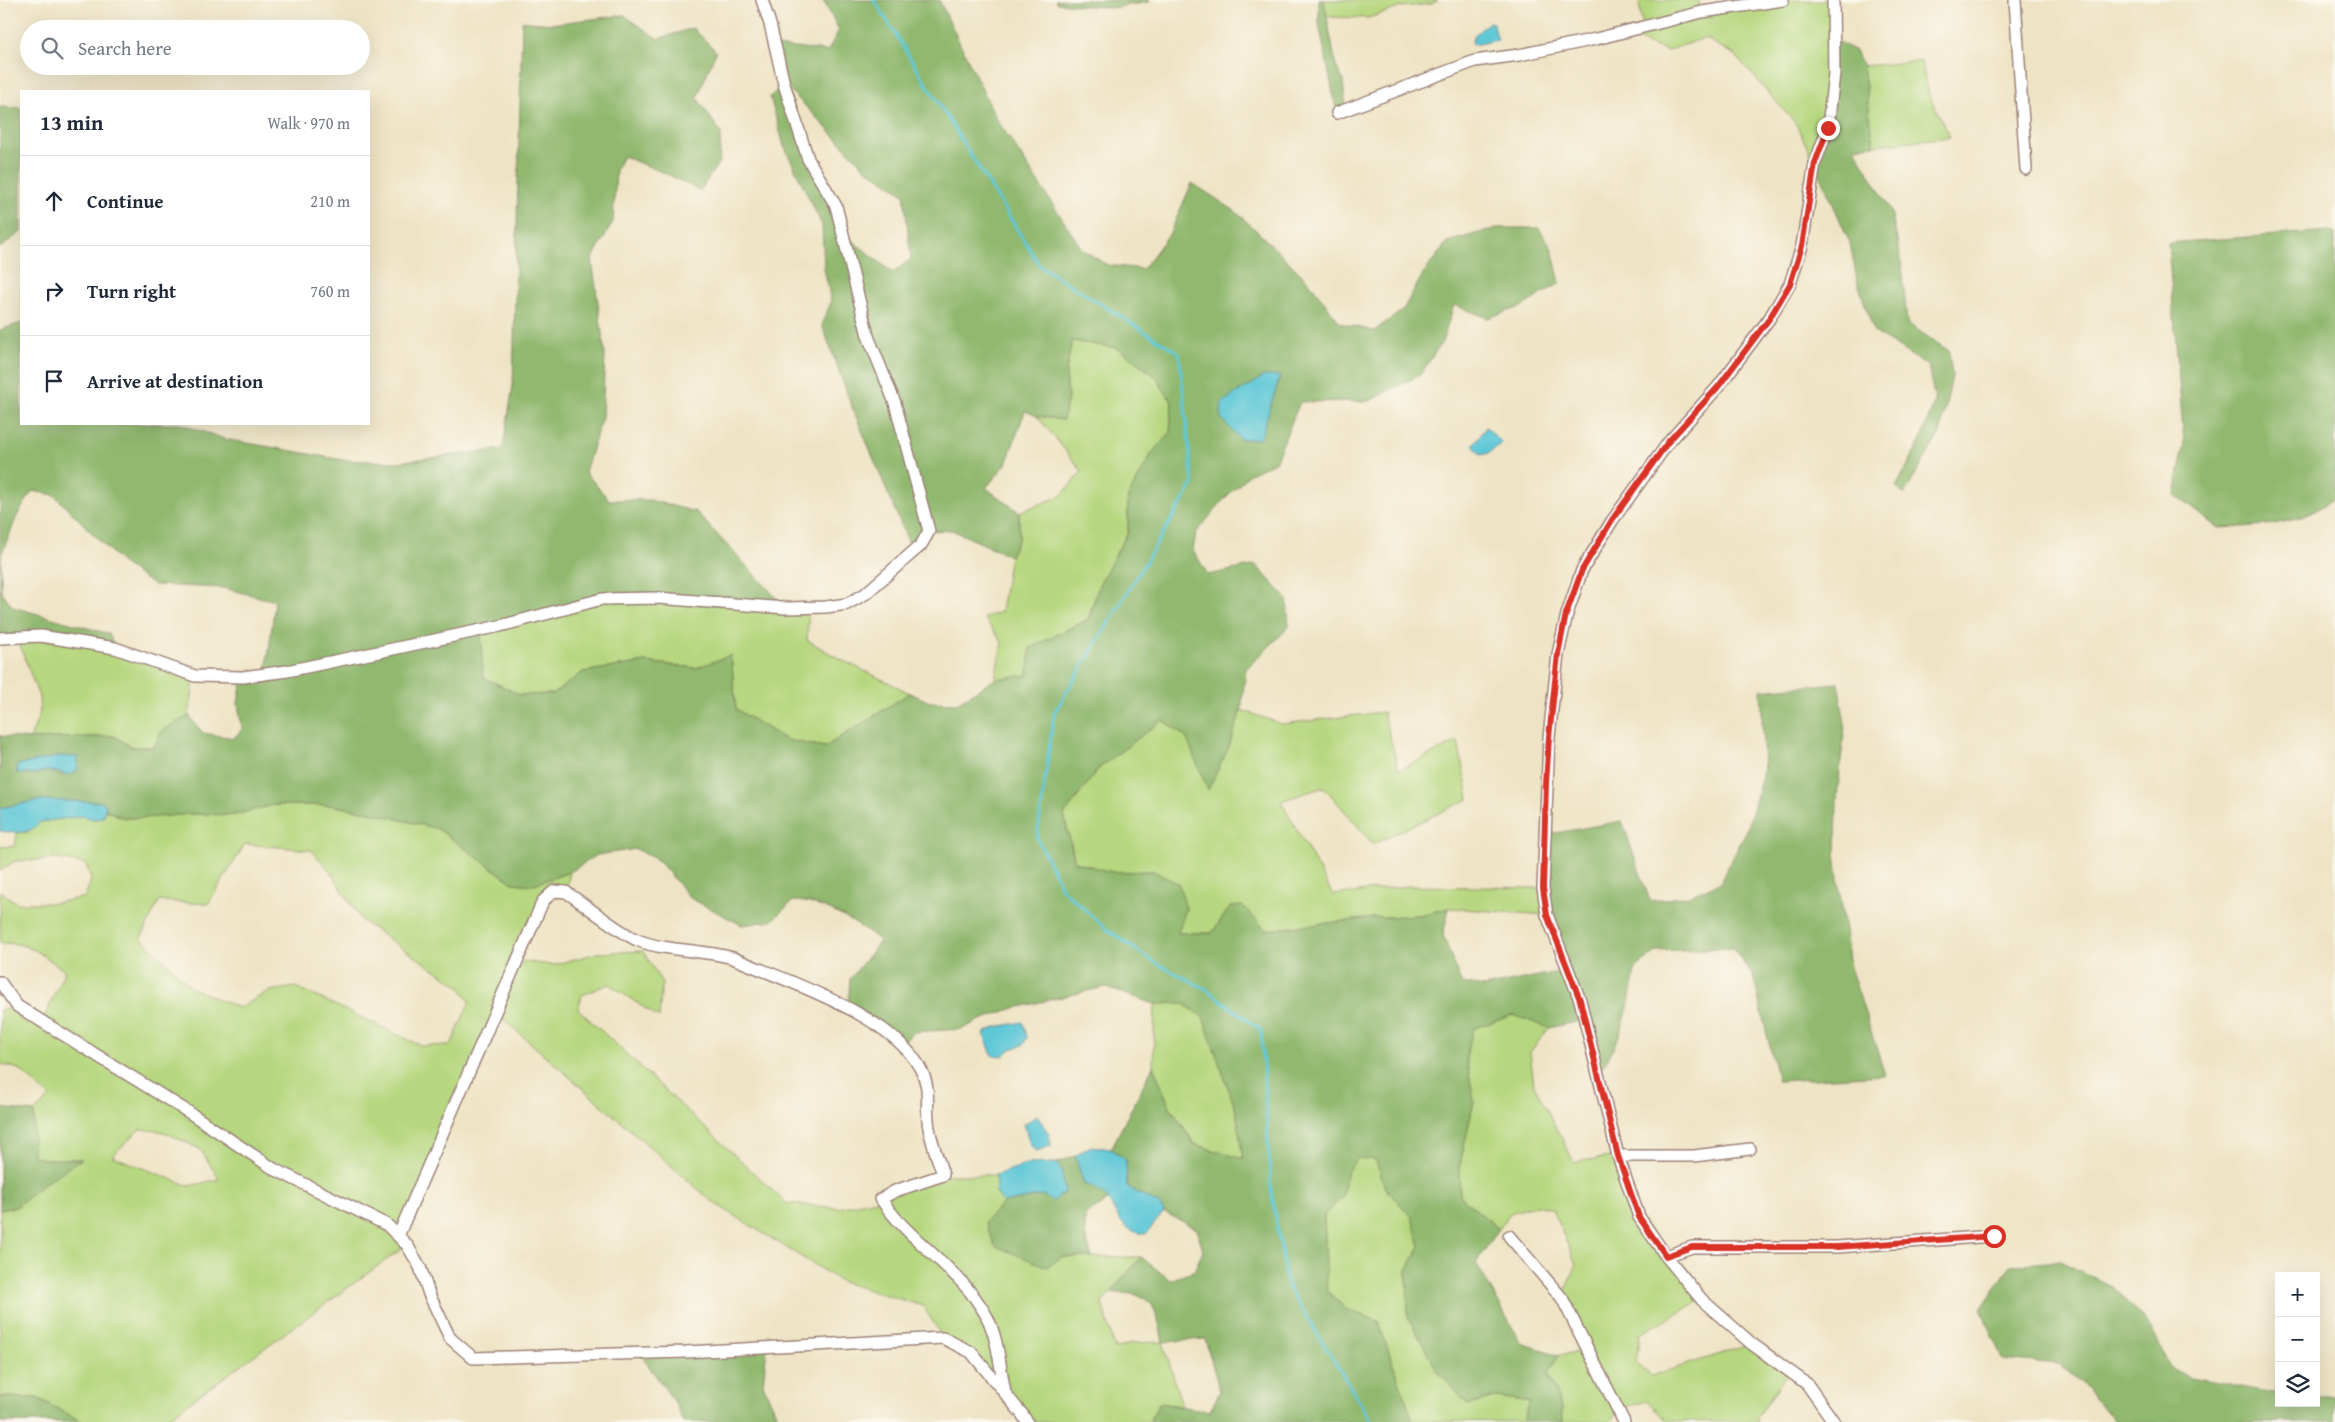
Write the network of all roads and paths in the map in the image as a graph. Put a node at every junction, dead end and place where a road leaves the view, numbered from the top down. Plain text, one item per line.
1 (762, 0) edge
2 (1783, 0) edge
3 (1833, 0) edge
4 (2015, 0) edge
5 (1337, 113) dead end
6 (2026, 169) dead end
7 (0, 638) edge
8 (0, 982) edge
9 (1750, 1149) dead end
10 (1618, 1156) junction
11 (398, 1236) junction
12 (1509, 1236) dead end
13 (1994, 1236) dead end
14 (1666, 1256) junction
15 (1006, 1394) junction
16 (1026, 1422) edge
17 (1624, 1422) edge
18 (1834, 1422) edge

1 - 7 street
2 - 5 street
3 - 10 street
4 - 6 street
8 - 11 street
9 - 10 street
10 - 14 street
11 - 15 street
11 - 15 street
12 - 17 street
13 - 14 street
14 - 18 street
15 - 16 street

